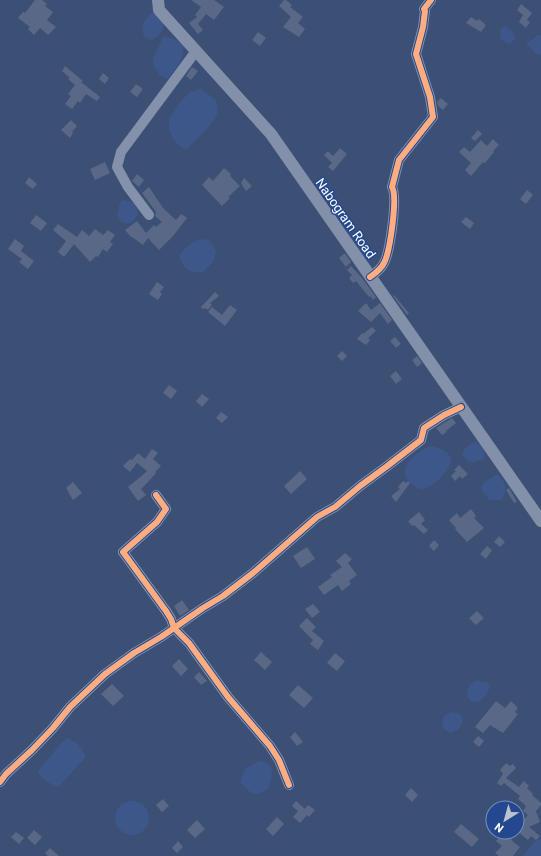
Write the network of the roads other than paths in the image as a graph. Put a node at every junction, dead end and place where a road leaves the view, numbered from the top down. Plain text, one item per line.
1 (158, 0) edge
2 (430, 0) edge
3 (196, 51) junction
4 (149, 215) dead end
5 (370, 277) junction
6 (461, 407) junction
7 (156, 495) dead end
8 (541, 522) edge
9 (174, 628) junction
10 (0, 782) edge
11 (289, 785) dead end

1 - 3 main road, Nabogram Road
2 - 5 street
3 - 4 street
3 - 5 main road, Nabogram Road
5 - 6 main road, Nabogram Road
6 - 8 main road, Nabogram Road
6 - 9 street
7 - 9 street
9 - 10 street
9 - 11 street

